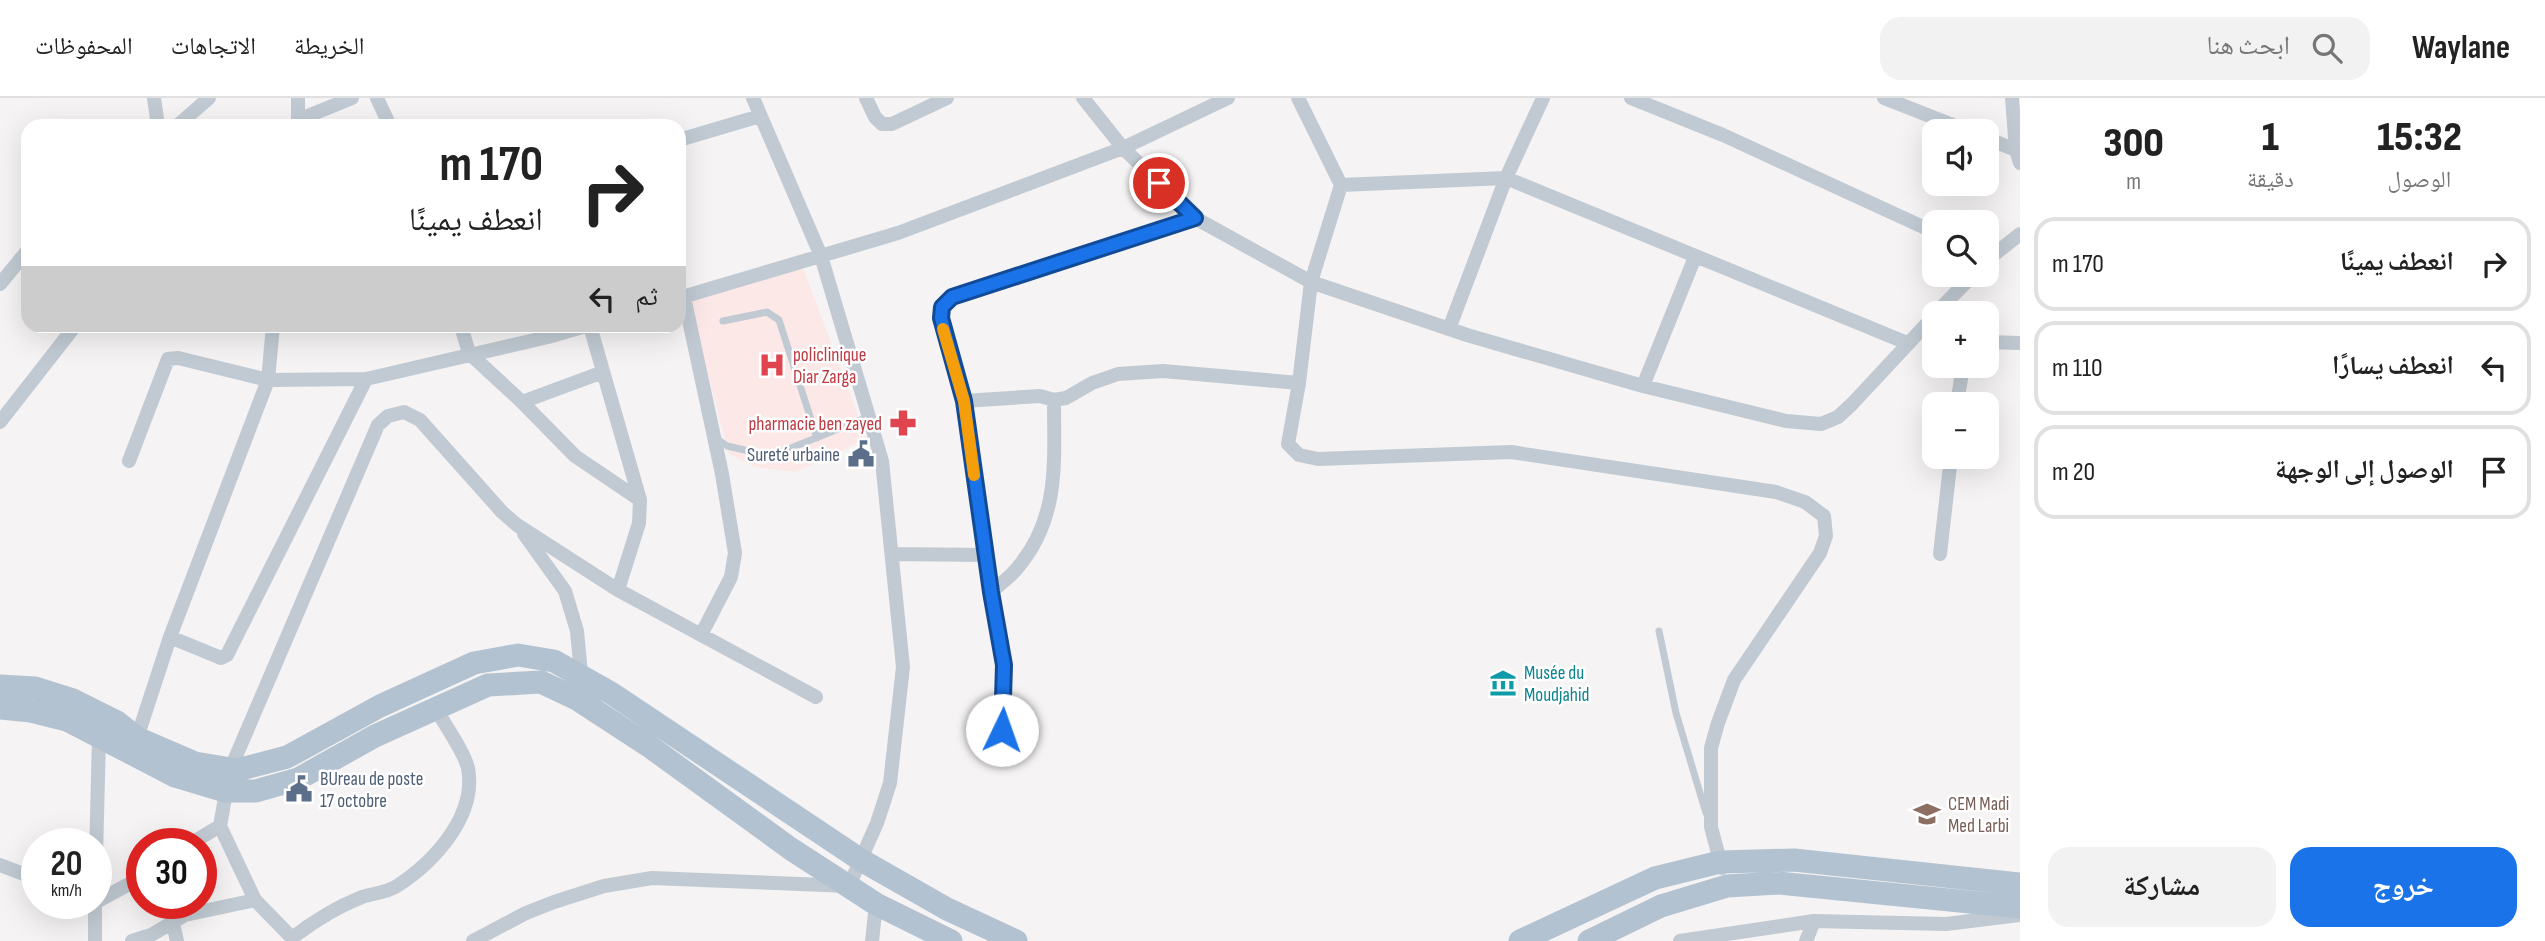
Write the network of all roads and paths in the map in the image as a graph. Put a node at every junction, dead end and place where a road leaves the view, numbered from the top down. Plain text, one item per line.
1 (154, 98) edge
2 (209, 98) edge
3 (298, 98) edge
4 (352, 98) edge
5 (377, 98) edge
6 (753, 98) edge
7 (866, 98) edge
8 (947, 98) edge
9 (1083, 98) edge
10 (1228, 98) edge
11 (1298, 98) edge
12 (1543, 98) edge
13 (1631, 98) edge
14 (1884, 98) edge
15 (2012, 98) edge
16 (760, 116) junction
17 (157, 119) edge
18 (185, 119) edge
19 (297, 119) edge
20 (306, 119) edge
21 (387, 119) edge
22 (1937, 119) edge
23 (686, 138) edge
24 (1999, 146) edge
25 (1124, 148) junction
26 (2018, 157) edge
27 (1506, 178) junction
28 (1341, 185) junction
29 (1195, 218) junction
30 (1922, 226) edge
31 (2020, 234) edge
32 (1999, 249) edge
33 (821, 256) junction
34 (1695, 257) junction
35 (21, 258) edge
36 (1311, 282) junction
37 (0, 284) edge
38 (1961, 287) edge
39 (686, 296) edge
40 (1948, 301) edge
41 (686, 318) edge
42 (723, 321) dead end
43 (1922, 327) edge
44 (1449, 329) junction
45 (70, 333) edge
46 (273, 333) edge
47 (463, 333) edge
48 (563, 333) edge
49 (590, 333) edge
50 (1999, 342) edge
51 (1907, 343) junction
52 (2020, 343) edge
53 (469, 353) junction
54 (603, 372) junction
55 (366, 379) junction
56 (268, 380) junction
57 (1299, 383) junction
58 (1643, 386) junction
59 (1054, 400) junction
60 (964, 401) junction
61 (522, 402) junction
62 (868, 417) junction
63 (0, 422) edge
64 (713, 434) junction
65 (817, 438) junction
66 (130, 461) dead end
67 (1950, 469) edge
68 (640, 500) junction
69 (517, 525) junction
70 (892, 554) junction
71 (1940, 554) dead end
72 (986, 555) junction
73 (618, 590) junction
74 (991, 592) junction
75 (1659, 631) dead end
76 (701, 635) junction
77 (170, 637) junction
78 (581, 674) junction
79 (0, 686) edge
80 (816, 697) dead end
81 (435, 707) junction
82 (0, 708) edge
83 (1002, 730) dead end
84 (99, 737) junction
85 (137, 738) junction
86 (228, 781) junction
87 (220, 826) junction
88 (1710, 827) junction
89 (97, 828) edge
90 (217, 828) edge
91 (861, 860) junction
92 (1720, 862) junction
93 (0, 865) edge
94 (21, 874) edge
95 (2020, 884) edge
96 (849, 886) junction
97 (1727, 886) junction
98 (255, 900) junction
99 (876, 904) junction
100 (2020, 907) edge
101 (2020, 915) edge
102 (96, 919) edge
103 (1814, 921) junction
104 (173, 923) junction
105 (1714, 938) edge
106 (289, 940) edge
107 (95, 941) edge
108 (132, 941) edge
109 (177, 941) edge
110 (473, 941) edge
111 (872, 941) edge
112 (951, 941) edge
113 (1016, 941) edge
114 (1520, 941) edge
115 (1590, 941) edge
116 (1680, 941) edge
117 (1806, 941) edge

1 - 17 street
2 - 18 street
3 - 19 street
4 - 20 street
5 - 21 street
6 - 16 street
7 - 8 street
9 - 25 street
10 - 25 street
11 - 28 street
12 - 27 street
13 - 30 street
14 - 22 street
15 - 26 street
16 - 23 street
16 - 33 street
24 - 26 street
25 - 29 street
25 - 33 street
27 - 28 street
27 - 34 street
27 - 44 street
28 - 36 street
29 - 36 street
29 - 60 street
31 - 32 street
33 - 39 street
33 - 62 street
34 - 51 street
34 - 58 street
35 - 37 street
36 - 44 street
36 - 57 street
38 - 40 street
41 - 64 street
42 - 65 lane
43 - 51 street
44 - 58 street
45 - 63 street
46 - 56 street
47 - 53 street
48 - 53 street
49 - 54 street
50 - 52 street
51 - 58 street
53 - 55 street
53 - 61 street
54 - 61 street
54 - 68 street
55 - 56 street
55 - 77 street
56 - 66 street
56 - 77 street
57 - 59 street
57 - 88 street
59 - 60 street
59 - 74 street
60 - 72 street
61 - 68 street
62 - 65 lane
62 - 70 street
64 - 65 lane
64 - 76 street
67 - 71 street
68 - 73 street
69 - 73 street
69 - 78 street
69 - 86 street
70 - 72 street
70 - 91 street
72 - 74 street
73 - 76 street
74 - 83 street
75 - 88 lane
76 - 80 street
77 - 85 street
78 - 86 main road
78 - 91 main road
79 - 85 main road
81 - 86 main road
81 - 96 main road
81 - 106 street
82 - 84 main road
84 - 86 main road
84 - 89 street
85 - 86 main road
86 - 87 street
87 - 90 street
87 - 98 street
88 - 92 street
91 - 96 street
91 - 113 main road
92 - 95 main road
92 - 97 street
92 - 114 main road
93 - 94 street
96 - 99 main road
96 - 110 street
97 - 100 main road
97 - 115 main road
98 - 104 street
98 - 106 street
99 - 111 street
99 - 112 main road
101 - 103 street
102 - 107 street
103 - 105 street
103 - 117 street
104 - 108 street
104 - 109 street
105 - 116 street

